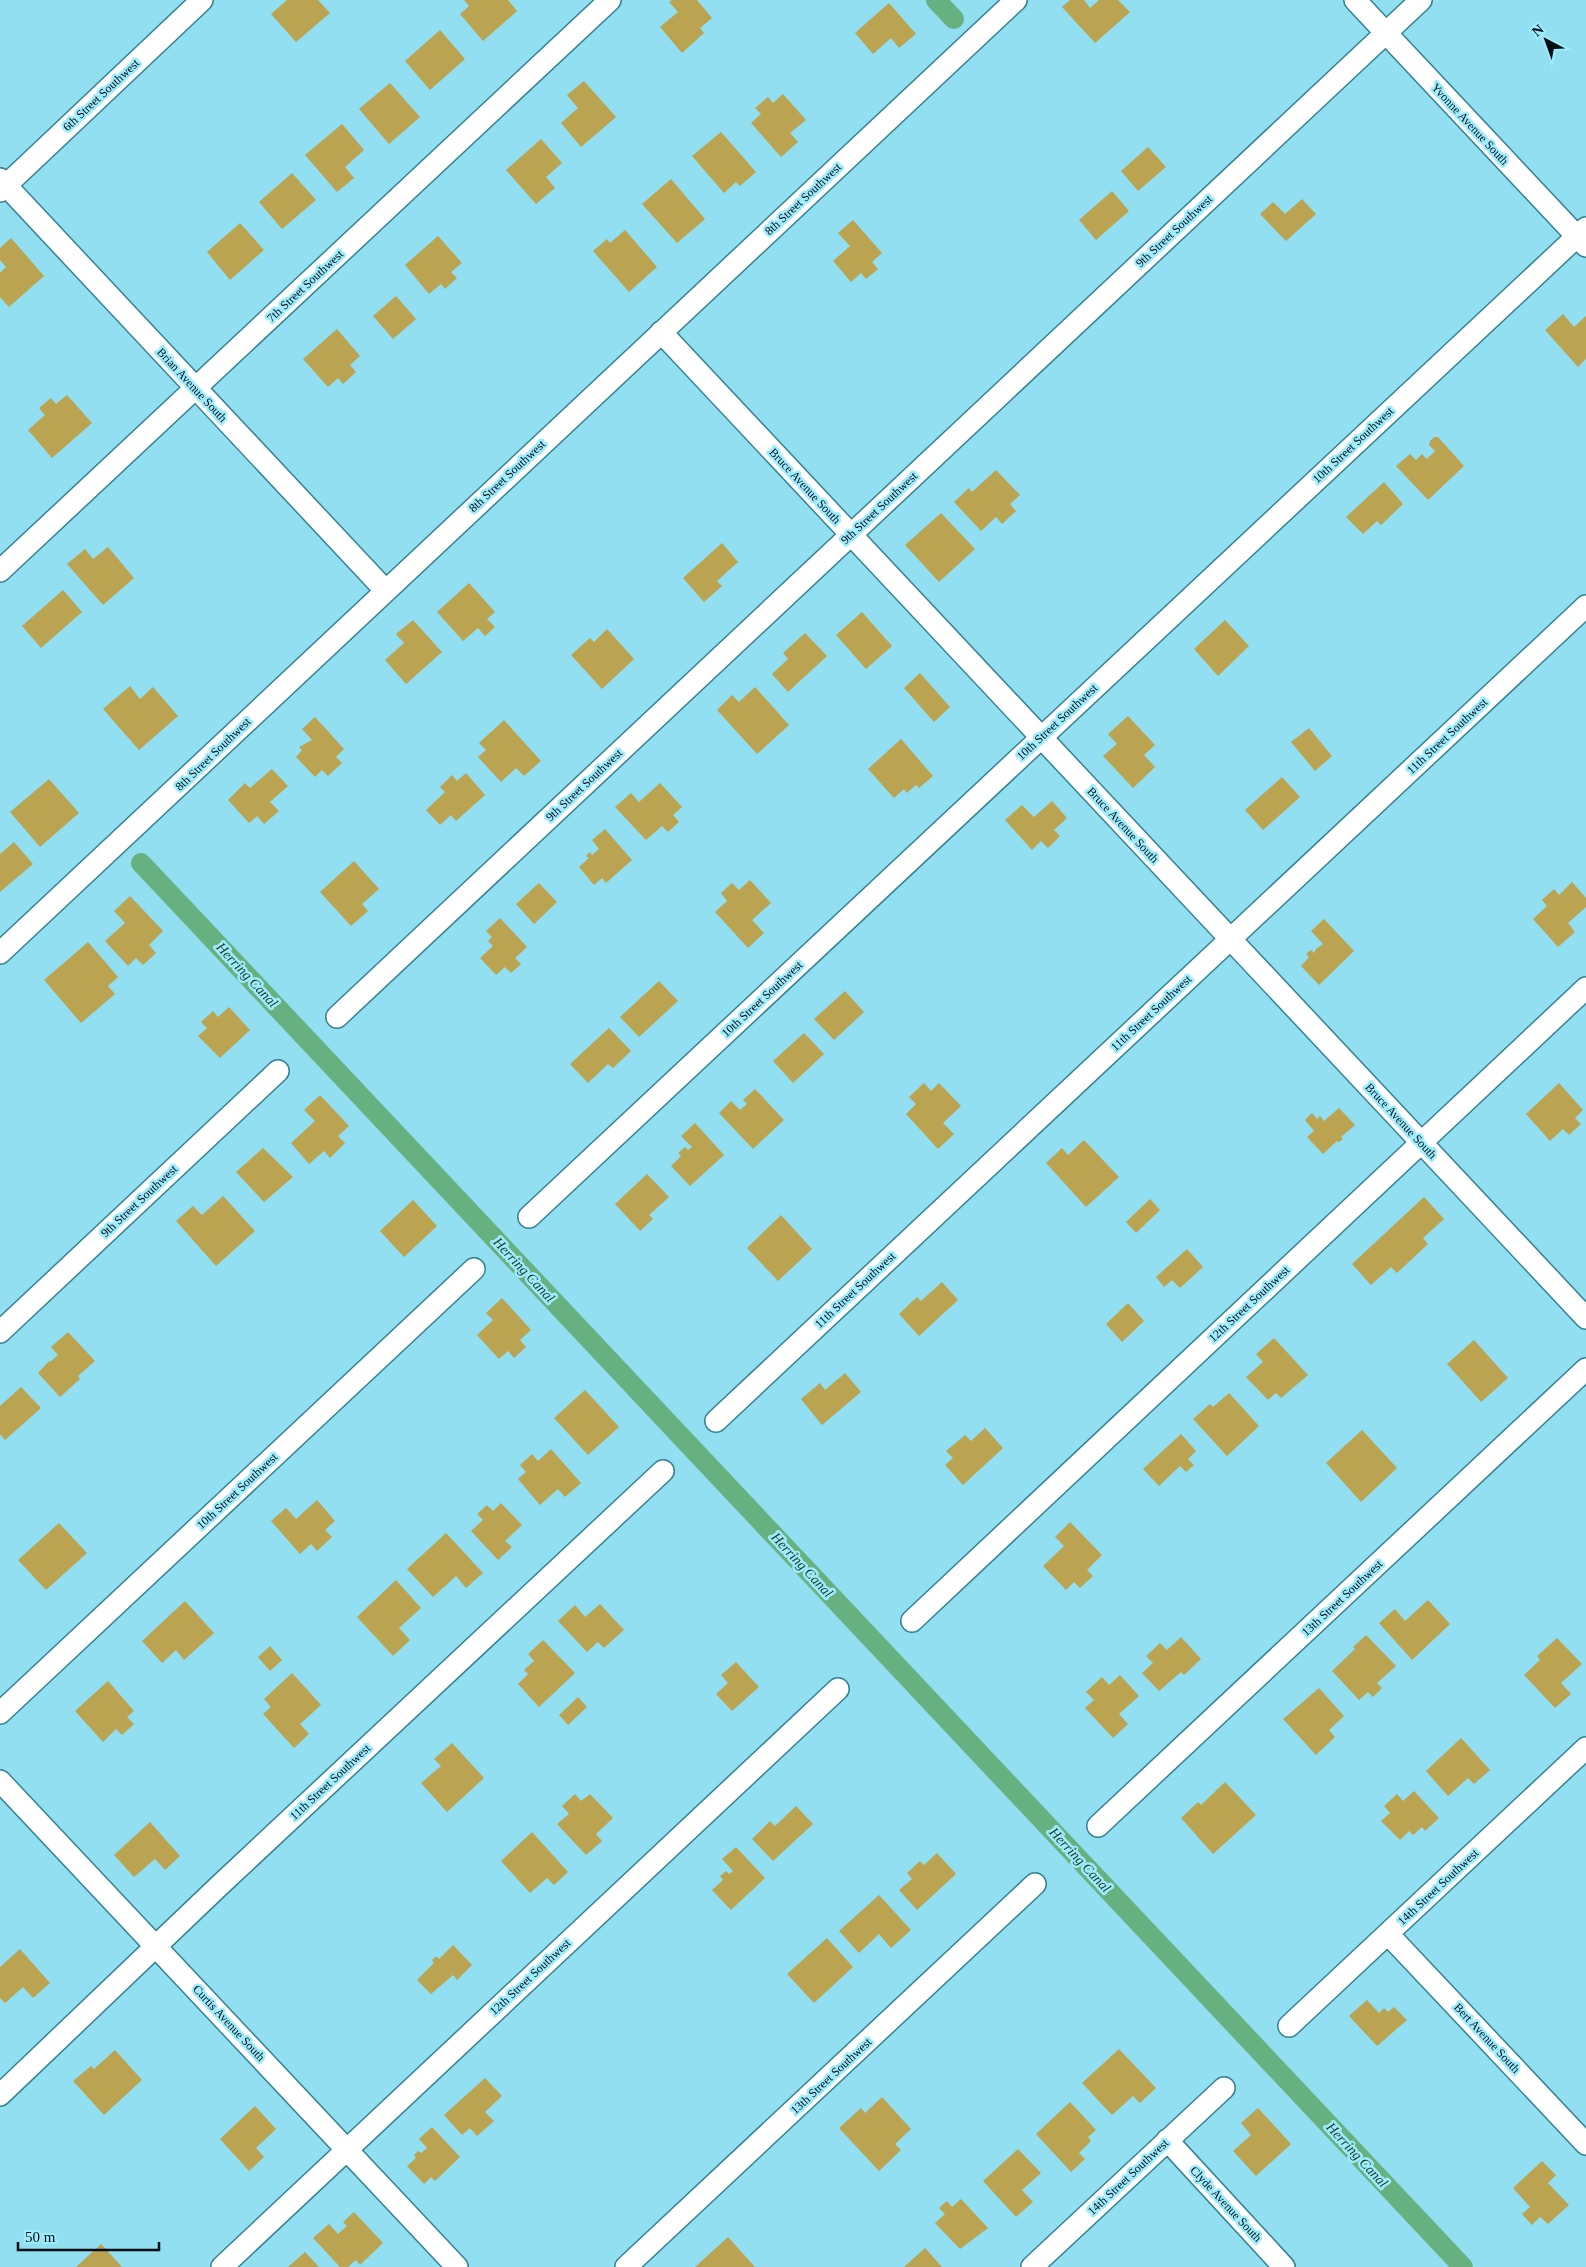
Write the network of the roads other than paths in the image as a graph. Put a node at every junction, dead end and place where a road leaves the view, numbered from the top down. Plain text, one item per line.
1 (202, 0) edge
2 (610, 0) edge
3 (1016, 0) edge
4 (1355, 0) edge
5 (1421, 0) edge
6 (1385, 34) junction
7 (2, 185) edge
8 (1583, 237) edge
9 (661, 332) junction
10 (195, 388) junction
11 (850, 535) junction
12 (0, 571) edge
13 (385, 590) junction
14 (1586, 606) edge
15 (1041, 737) junction
16 (1230, 940) junction
17 (0, 953) edge
18 (1586, 988) edge
19 (337, 1017) dead end
20 (278, 1071) dead end
21 (1421, 1142) junction
22 (530, 1217) dead end
23 (474, 1269) dead end
24 (1586, 1318) edge
25 (0, 1332) edge
26 (1586, 1369) edge
27 (716, 1421) dead end
28 (663, 1471) dead end
29 (912, 1621) dead end
30 (838, 1689) dead end
31 (0, 1713) edge
32 (1586, 1748) edge
33 (0, 1781) edge
34 (1098, 1826) dead end
35 (1035, 1884) dead end
36 (1388, 1934) junction
37 (157, 1946) junction
38 (1289, 2026) dead end
39 (1224, 2088) dead end
40 (0, 2095) edge
41 (1167, 2140) junction
42 (1586, 2144) edge
43 (347, 2150) junction
44 (222, 2267) edge
45 (457, 2267) edge
46 (626, 2267) edge
47 (1032, 2267) edge
48 (1284, 2267) edge

1 - 7 street, 6th Street Southwest
2 - 10 street, 7th Street Southwest
3 - 9 street, 8th Street Southwest
4 - 6 street, Yvonne Avenue South
5 - 6 street, 9th Street Southwest
6 - 8 street, Yvonne Avenue South
6 - 11 street, 9th Street Southwest
7 - 10 street, Brian Avenue South
8 - 15 street, 10th Street Southwest
9 - 11 street, Bruce Avenue South
9 - 13 street, 8th Street Southwest
10 - 12 street, 7th Street Southwest
10 - 13 street, Brian Avenue South
11 - 15 street, Bruce Avenue South
11 - 19 street, 9th Street Southwest
13 - 17 street, 8th Street Southwest
14 - 16 street, 11th Street Southwest
15 - 16 street, Bruce Avenue South
15 - 22 street, 10th Street Southwest
16 - 21 street, Bruce Avenue South
16 - 27 street, 11th Street Southwest
18 - 21 street, 12th Street Southwest
20 - 25 street, 9th Street Southwest
21 - 24 street, Bruce Avenue South
21 - 29 street, 12th Street Southwest
23 - 31 street, 10th Street Southwest
26 - 34 street, 13th Street Southwest
28 - 37 street, 11th Street Southwest
30 - 43 street, 12th Street Southwest
32 - 36 street, 14th Street Southwest
33 - 37 street, Curtis Avenue South
35 - 46 street, 13th Street Southwest
36 - 38 street, 14th Street Southwest
36 - 42 street, Bert Avenue South
37 - 40 street, 11th Street Southwest
37 - 43 street, Curtis Avenue South
39 - 41 street, 14th Street Southwest
41 - 47 street, 14th Street Southwest
41 - 48 street, Clyde Avenue South
43 - 44 street, 12th Street Southwest
43 - 45 street, Curtis Avenue South

